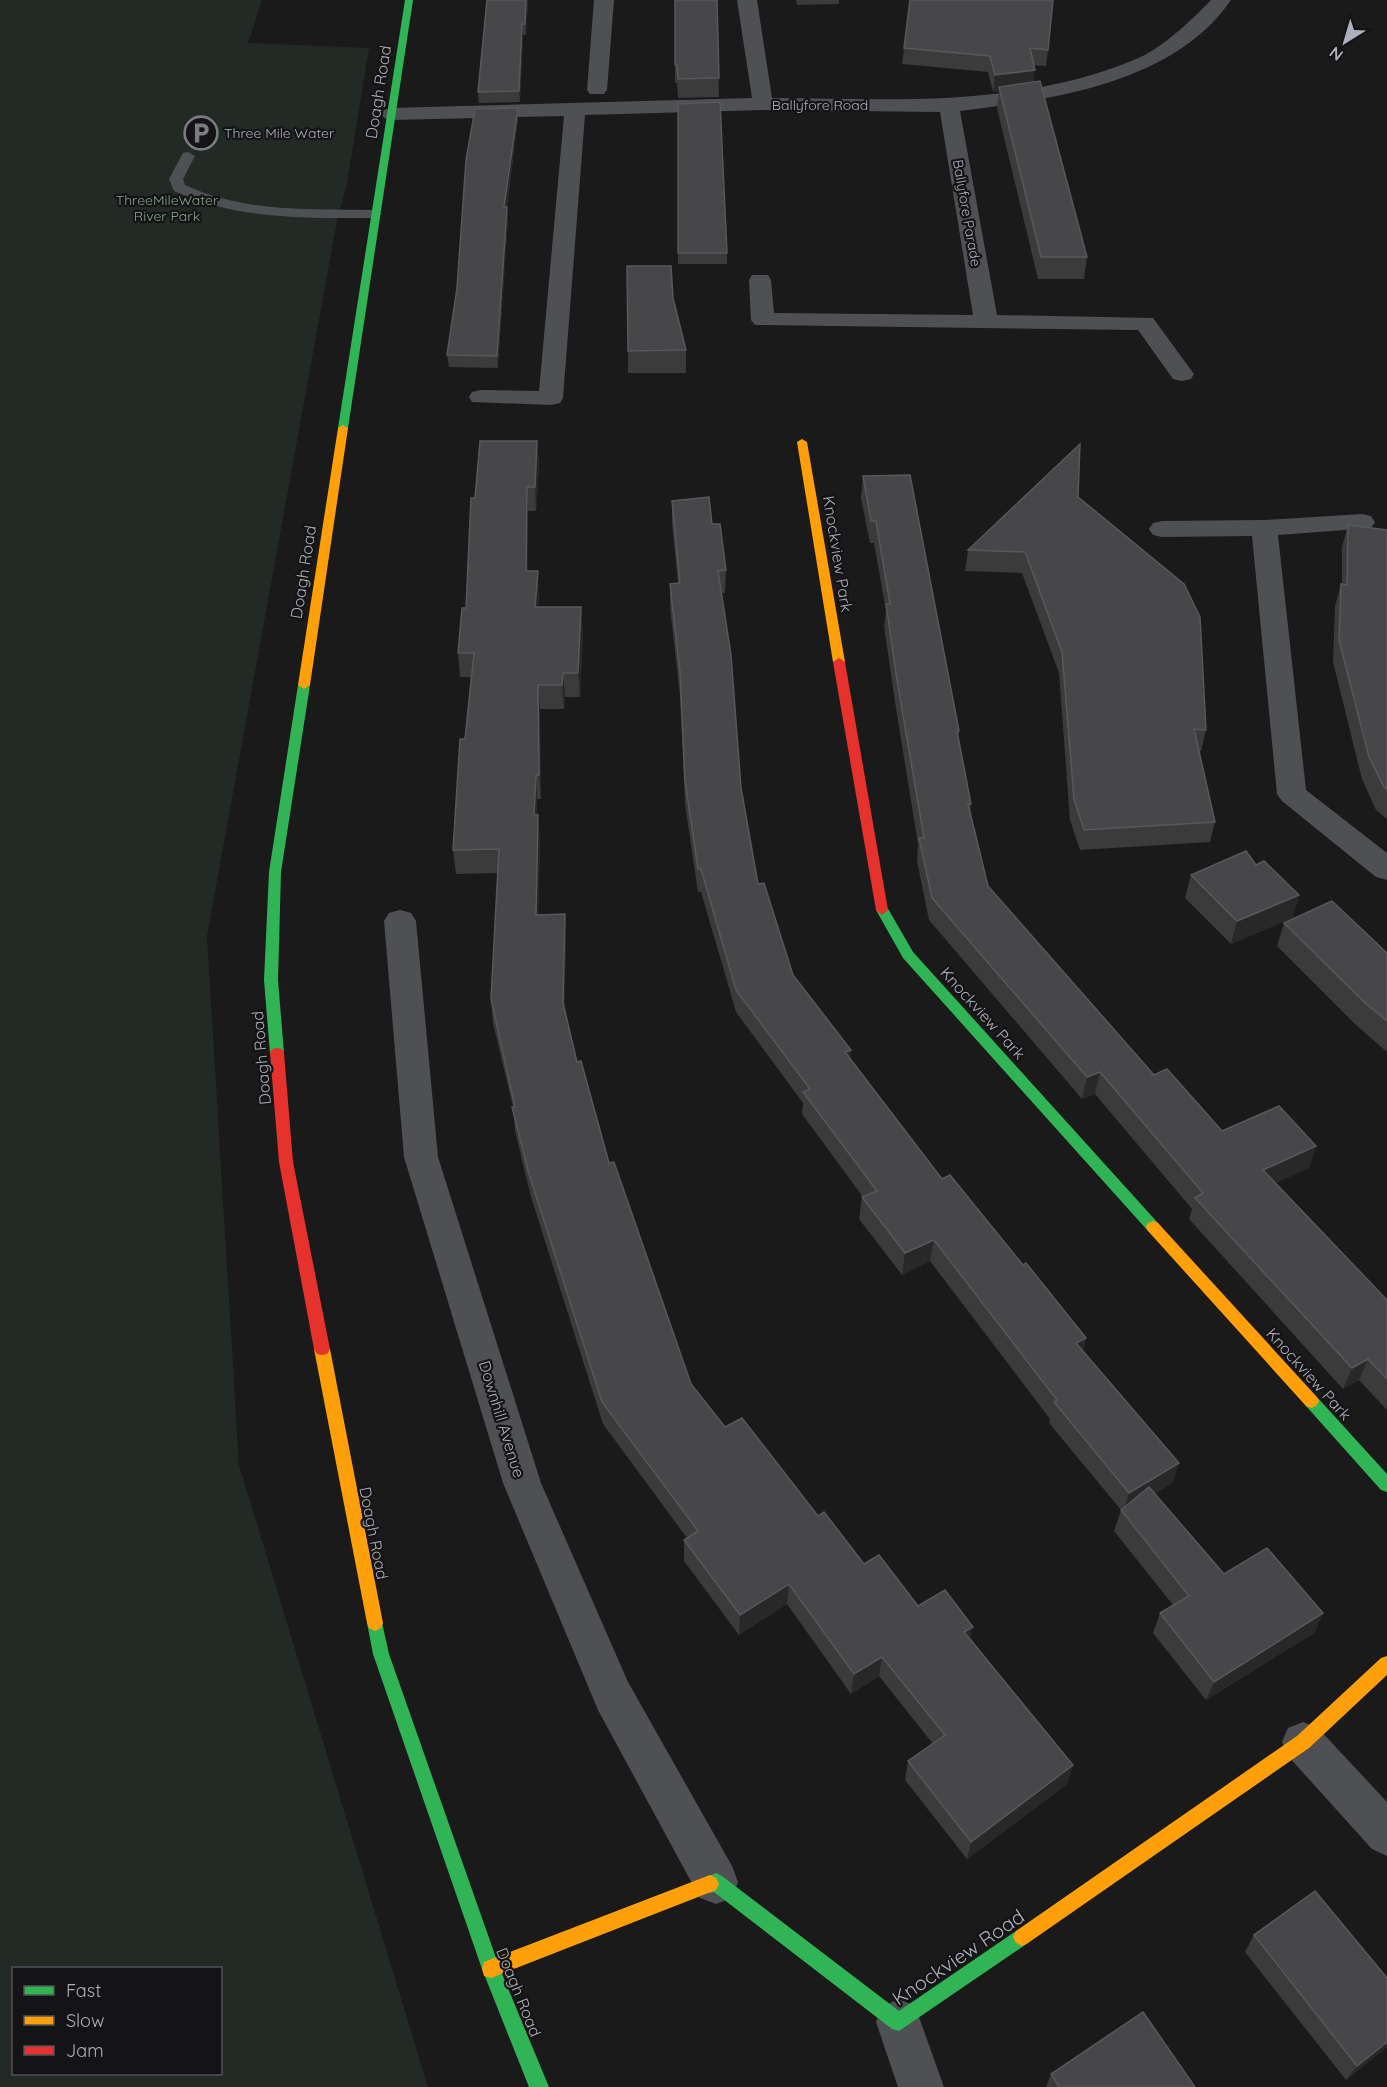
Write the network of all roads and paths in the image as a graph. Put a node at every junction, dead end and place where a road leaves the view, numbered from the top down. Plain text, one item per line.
1 (409, 0) edge
2 (604, 0) edge
3 (747, 0) edge
4 (1221, 0) edge
5 (597, 90) dead end
6 (763, 104) junction
7 (949, 106) junction
8 (575, 110) junction
9 (391, 114) junction
10 (188, 156) dead end
11 (375, 214) junction
12 (760, 280) dead end
13 (986, 321) junction
14 (1182, 374) dead end
15 (481, 397) dead end
16 (802, 442) dead end
17 (1362, 522) dead end
18 (1264, 528) junction
19 (1162, 529) dead end
20 (1387, 869) edge
21 (400, 921) dead end
22 (1387, 1485) edge
23 (1387, 1664) edge
24 (1303, 1742) junction
25 (1387, 1834) edge
26 (716, 1882) junction
27 (491, 1969) junction
28 (899, 2022) junction
29 (539, 2087) edge
30 (921, 2087) edge

1 - 9 main road, Doagh Road
2 - 5 street
3 - 6 street
4 - 7 street, Ballyfore Road
6 - 7 street, Ballyfore Road
6 - 8 street, Ballyfore Road
7 - 13 street, Ballyfore Parade
8 - 9 street, Ballyfore Road
8 - 15 street
9 - 11 main road, Doagh Road
10 - 11 lane
11 - 27 main road, Doagh Road
12 - 13 street
13 - 14 street
16 - 22 main road, Knockview Park
17 - 18 street
18 - 19 street
18 - 20 street
21 - 26 street, Downhill Avenue
23 - 24 main road, Knockview Road
24 - 25 street
24 - 28 main road, Knockview Road
26 - 27 main road
26 - 28 main road, Knockview Road
27 - 29 main road, Doagh Road
28 - 30 street

